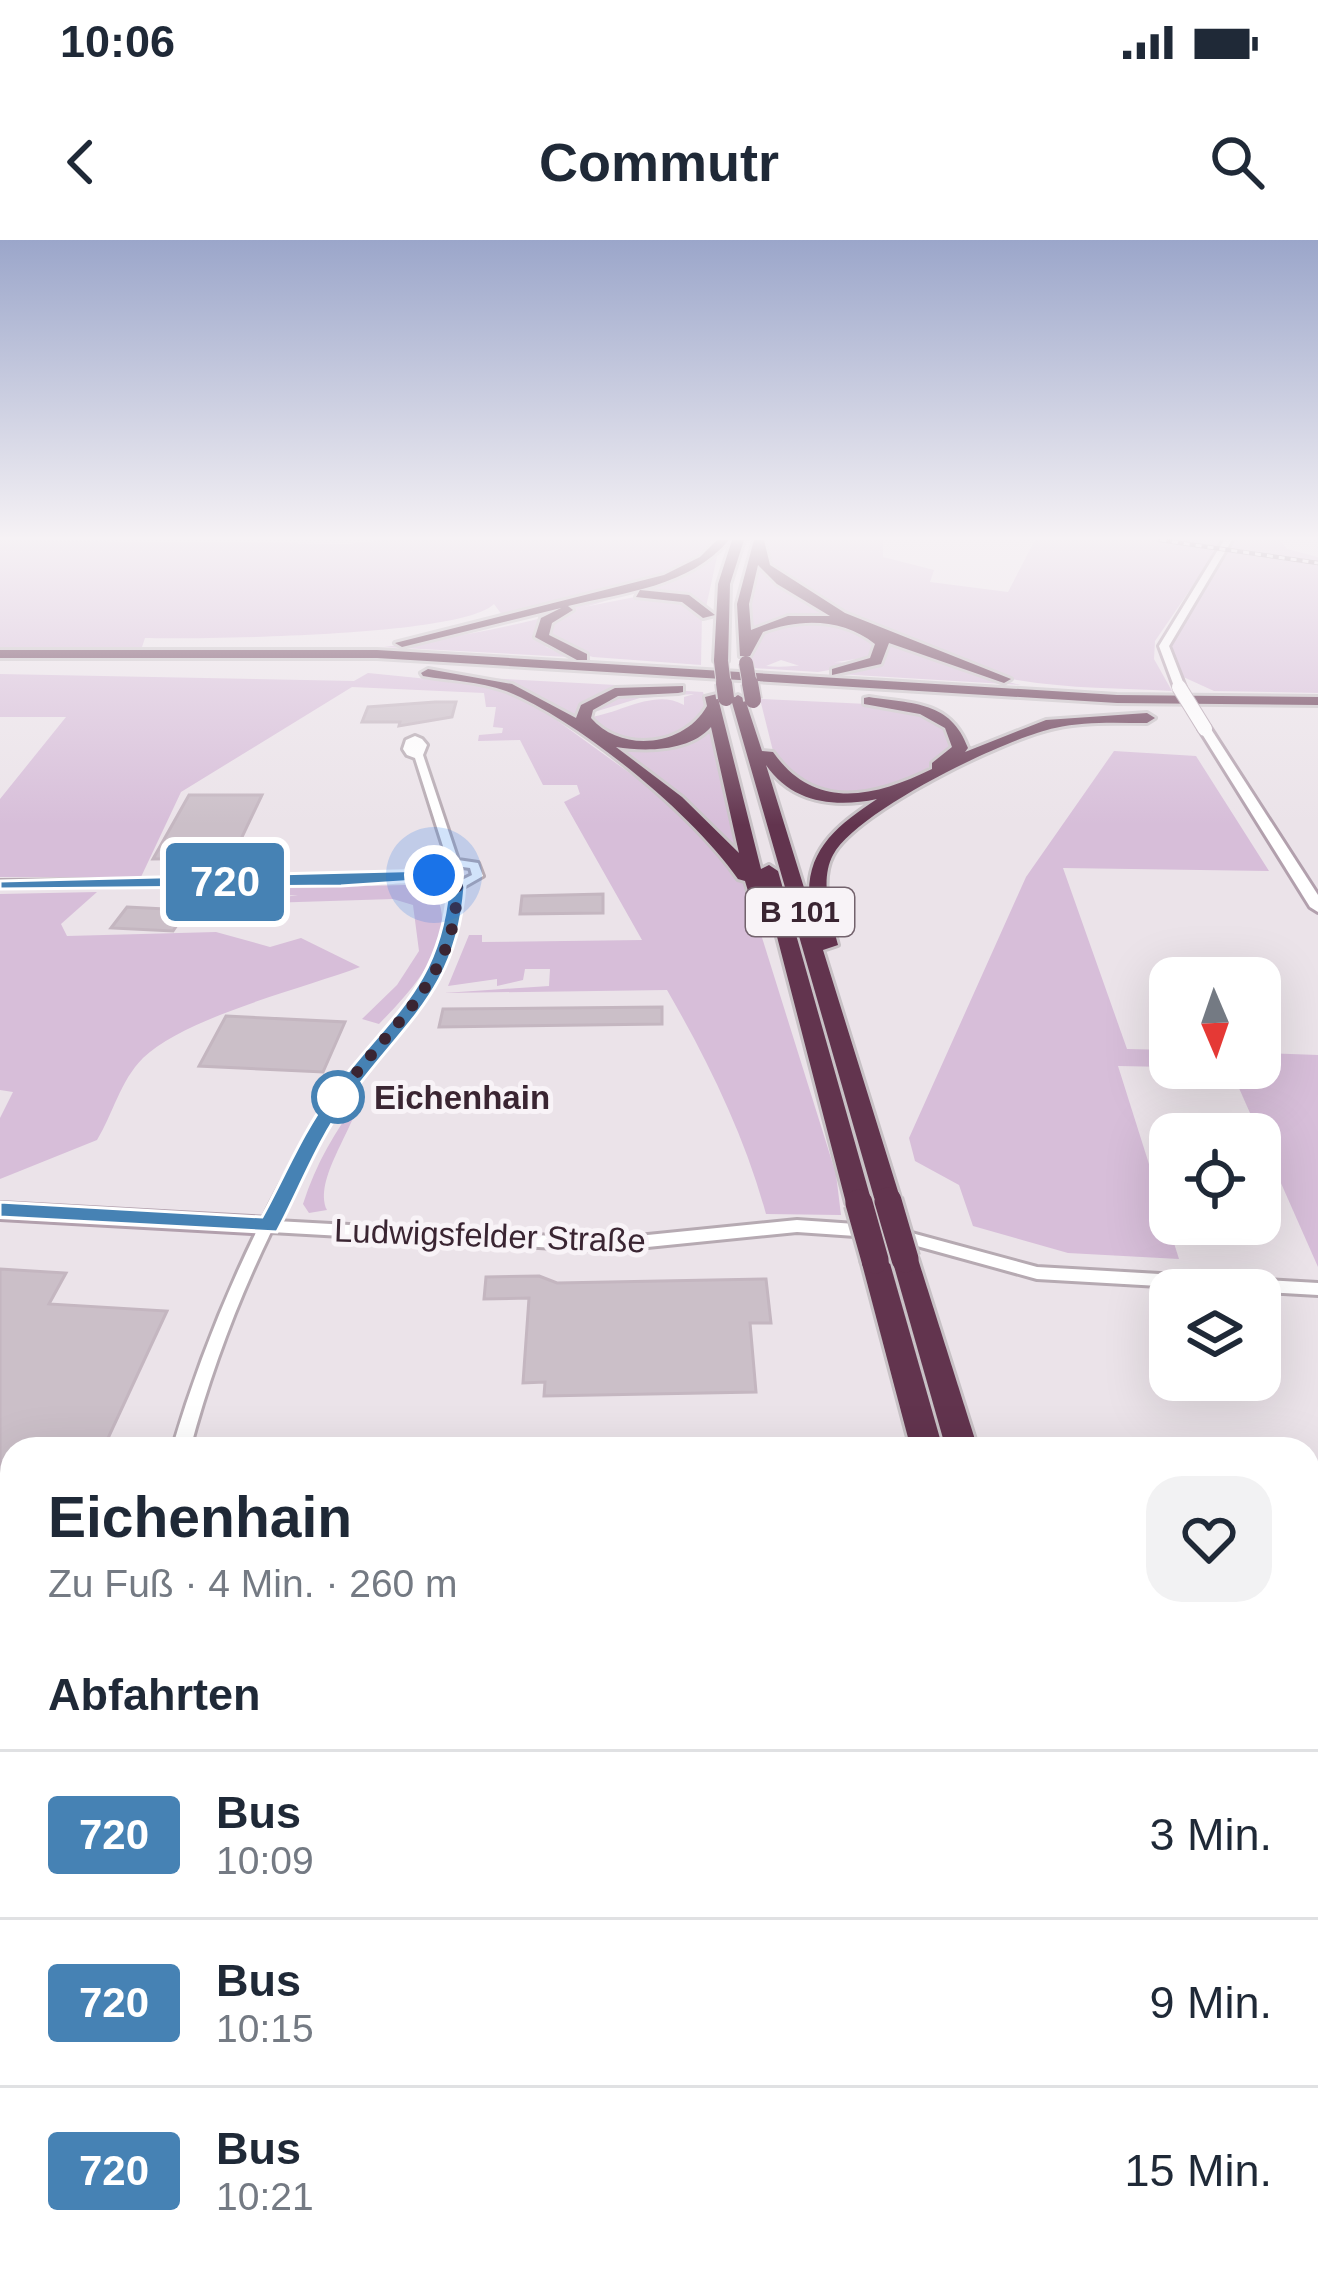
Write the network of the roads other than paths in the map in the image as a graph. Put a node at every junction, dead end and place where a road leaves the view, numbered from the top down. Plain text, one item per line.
1 (445, 635) edge
2 (542, 635) edge
3 (719, 635) edge
4 (728, 635) edge
5 (733, 635) edge
6 (738, 635) edge
7 (753, 635) edge
8 (872, 635) edge
9 (891, 635) edge
10 (1171, 635) edge
11 (326, 647) junction
12 (27, 654) junction
13 (0, 657) edge
14 (592, 660) junction
15 (178, 661) junction
16 (734, 661) junction
17 (424, 672) junction
18 (1079, 690) junction
19 (865, 700) junction
20 (1318, 700) edge
21 (724, 702) junction
22 (1318, 714) edge
23 (1164, 718) junction
24 (418, 752) dead end
25 (767, 755) junction
26 (454, 862) junction
27 (434, 875) junction
28 (0, 884) edge
29 (457, 886) junction
30 (1318, 907) edge
31 (763, 919) junction
32 (828, 945) junction
33 (866, 1123) junction
34 (838, 1126) junction
35 (0, 1211) edge
36 (268, 1226) junction
37 (890, 1260) junction
38 (1318, 1288) edge
39 (185, 1437) edge
40 (925, 1437) edge
41 (957, 1437) edge

1 - 11 highway
2 - 14 highway
3 - 16 highway, B 101
4 - 16 highway, B 101
5 - 16 highway, B 101
6 - 16 highway, B 101
7 - 16 highway
8 - 16 highway
9 - 18 highway
10 - 30 main road, bridge
11 - 12 highway
11 - 14 highway
12 - 13 highway
12 - 20 highway
13 - 15 highway
14 - 16 highway
15 - 17 highway
15 - 22 highway
16 - 18 highway
16 - 21 highway, B 101, bridge
16 - 21 highway, B 101, bridge
17 - 21 highway
17 - 31 highway
18 - 20 highway
19 - 21 highway
19 - 23 highway
19 - 25 highway
21 - 21 highway
21 - 25 highway, B 101
21 - 31 highway, B 101
21 - 33 highway, B 101
21 - 34 highway, B 101
22 - 23 highway
23 - 32 highway
24 - 26 street
25 - 32 highway, B 101
26 - 27 street
26 - 29 street
27 - 28 street
27 - 29 street
29 - 36 street
31 - 34 highway, B 101
32 - 33 highway, B 101
33 - 37 highway, B 101, bridge
34 - 37 highway, B 101, bridge
35 - 36 main road, Ludwigsfelder Straße
36 - 38 street, Ludwigsfelder Straße
36 - 39 street
37 - 40 highway, B 101
37 - 41 highway, B 101

